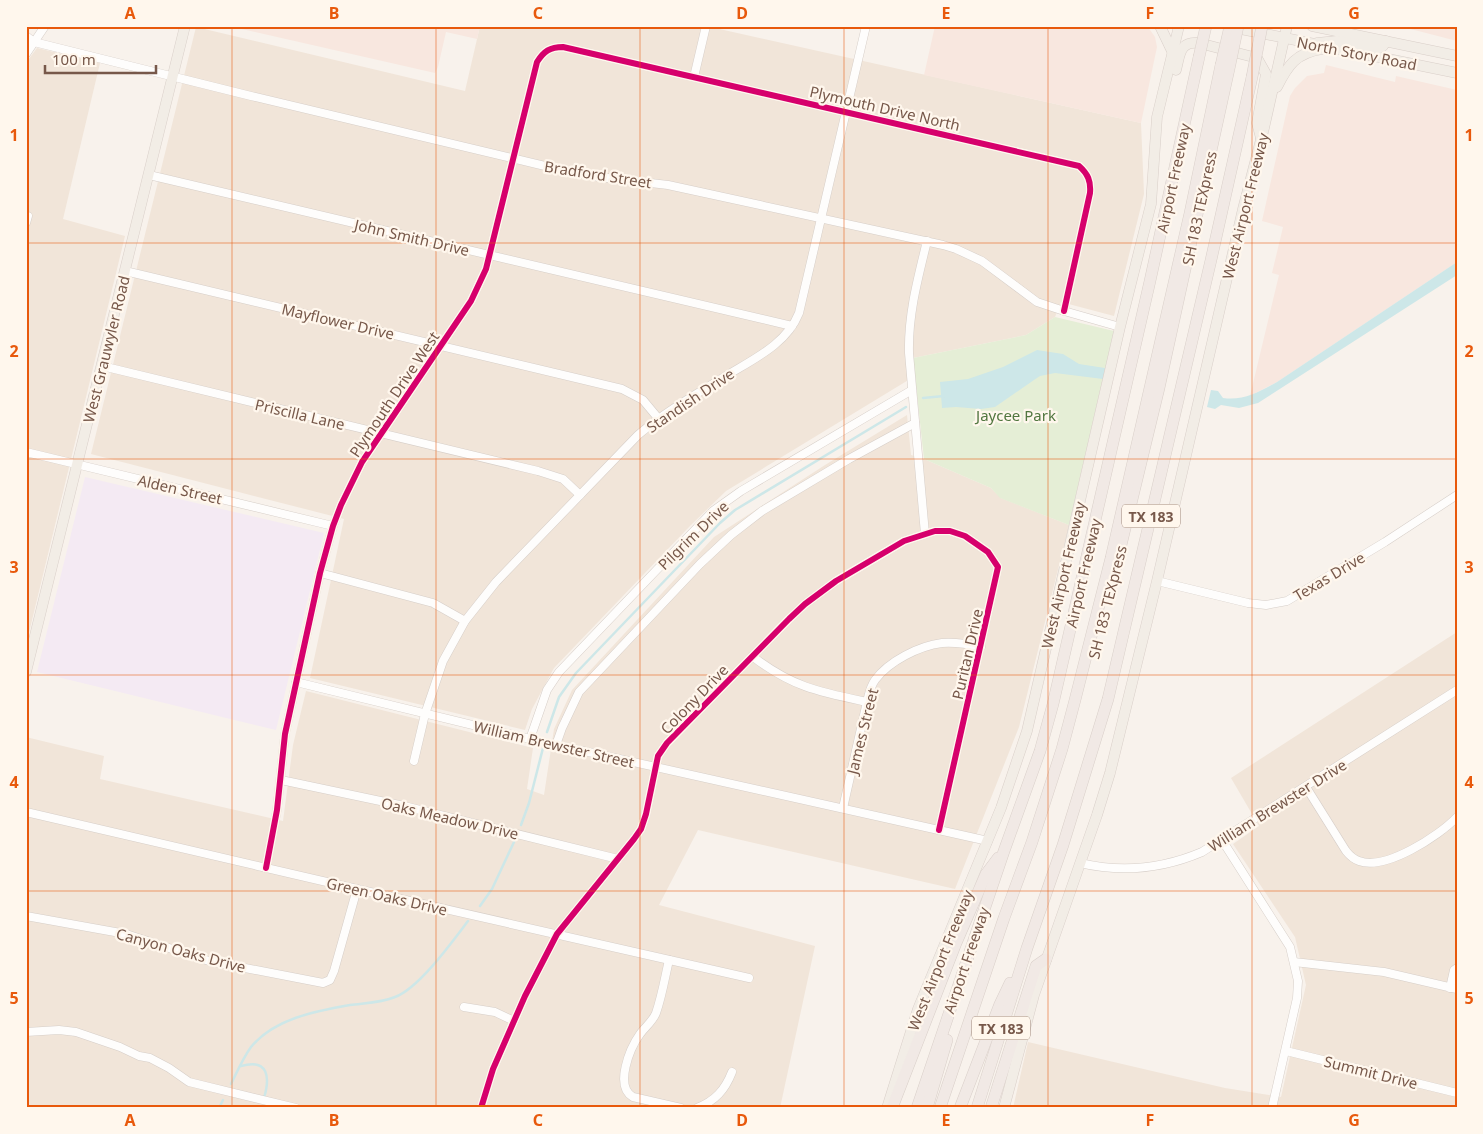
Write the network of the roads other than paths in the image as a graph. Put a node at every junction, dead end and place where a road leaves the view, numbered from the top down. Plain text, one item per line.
1 (45, 26) edge
2 (185, 26) edge
3 (706, 26) edge
4 (866, 26) edge
5 (1160, 26) edge
6 (1179, 26) edge
7 (1206, 26) edge
8 (1228, 26) edge
9 (1238, 26) edge
10 (1262, 26) edge
11 (1287, 26) edge
12 (1318, 27) edge
13 (26, 36) edge
14 (1284, 38) junction
15 (1386, 41) junction
16 (34, 42) junction
17 (1311, 44) junction
18 (1328, 48) junction
19 (1173, 53) junction
20 (26, 54) edge
21 (1457, 56) edge
22 (540, 58) joint
23 (1225, 67) junction
24 (1457, 73) edge
25 (173, 76) junction
26 (694, 77) junction
27 (1270, 99) junction
28 (846, 112) junction
29 (1157, 128) junction
30 (1261, 139) junction
31 (512, 158) junction
32 (148, 174) junction
33 (822, 218) junction
34 (927, 241) junction
35 (489, 256) junction
36 (125, 271) junction
37 (1064, 311) junction
38 (792, 326) junction
39 (1120, 327) junction
40 (442, 346) junction
41 (102, 366) junction
42 (912, 390) junction
43 (658, 418) junction
44 (915, 422) junction
45 (382, 433) junction
46 (26, 452) edge
47 (77, 465) junction
48 (580, 495) junction
49 (1457, 495) edge
50 (333, 526) junction
51 (925, 534) junction
52 (320, 573) junction
53 (1157, 581) junction
54 (465, 621) junction
55 (981, 647) junction
56 (752, 656) junction
57 (26, 672) edge
58 (296, 682) junction
59 (1457, 690) edge
60 (866, 702) junction
61 (425, 714) junction
62 (530, 739) junction
63 (556, 745) junction
64 (414, 761) dead end
65 (656, 767) junction
66 (281, 780) junction
67 (1306, 787) junction
68 (843, 808) junction
69 (26, 812) edge
70 (1457, 817) edge
71 (939, 830) junction
72 (1222, 840) junction
73 (988, 841) junction
74 (1004, 851) junction
75 (618, 859) junction
76 (1080, 863) junction
77 (266, 868) junction
78 (356, 889) junction
79 (26, 916) edge
80 (557, 934) junction
81 (1027, 948) junction
82 (1046, 959) junction
83 (669, 960) junction
84 (1294, 962) junction
85 (1457, 968) edge
86 (749, 978) dead end
87 (959, 983) junction
88 (1453, 988) edge
89 (464, 1007) dead end
90 (514, 1020) junction
91 (26, 1032) edge
92 (1286, 1051) junction
93 (732, 1072) dead end
94 (1457, 1093) edge
95 (296, 1108) edge
96 (481, 1108) edge
97 (680, 1108) edge
98 (697, 1108) edge
99 (887, 1108) edge
100 (892, 1108) edge
101 (917, 1108) edge
102 (927, 1108) edge
103 (940, 1108) edge
104 (948, 1108) edge
105 (960, 1108) edge
106 (977, 1108) edge
107 (991, 1108) edge
108 (1004, 1108) edge
109 (1272, 1108) edge

1 - 16 street
2 - 25 main road, West Grauwyler Road
3 - 26 street
4 - 28 street, Standish Drive
5 - 19 main road
6 - 19 main road, West Airport Freeway
7 - 74 highway, Airport Freeway, bridge
8 - 14 main road, North Story Road
8 - 23 highway, SH 183 TEXpress, bridge
9 - 23 highway, SH 183 TEXpress, bridge
10 - 81 highway, TX 183, bridge
11 - 14 main road, West Airport Freeway
12 - 15 main road, North Story Road
13 - 16 street
14 - 17 main road, North Story Road
14 - 27 main road, West Airport Freeway
15 - 17 main road
15 - 21 main road, North Story Road
16 - 20 street
16 - 25 street, Bradford Street
17 - 18 main road, North Story Road
18 - 24 main road, North Story Road
18 - 27 main road
19 - 29 main road, West Airport Freeway
22 - 26 street, Plymouth Drive North
22 - 31 street, Plymouth Drive West
23 - 103 highway, SH 183 TEXpress
23 - 104 highway, SH 183 TEXpress
25 - 31 street, Bradford Street
25 - 32 main road, West Grauwyler Road
26 - 28 street, Plymouth Drive North
27 - 30 main road, West Airport Freeway
28 - 33 street, Standish Drive
28 - 37 street, Plymouth Drive North
29 - 30 main road
29 - 39 main road, West Airport Freeway
30 - 53 main road, West Airport Freeway
31 - 33 street, Bradford Street
31 - 35 street, Plymouth Drive West
32 - 35 street, John Smith Drive
32 - 36 main road, West Grauwyler Road
33 - 34 street, Bradford Street
33 - 38 street, Standish Drive
34 - 37 street, Bradford Street
34 - 42 street
35 - 38 street, John Smith Drive
35 - 40 street, Plymouth Drive West
36 - 40 street, Mayflower Drive
36 - 41 main road, West Grauwyler Road
37 - 39 street, Bradford Street
38 - 43 street, Standish Drive
39 - 73 main road, West Airport Freeway
40 - 43 street, Mayflower Drive
40 - 45 street, Plymouth Drive West
41 - 45 street, Priscilla Lane
41 - 47 main road, West Grauwyler Road
42 - 44 street
42 - 62 street, Pilgrim Drive
43 - 48 street, Standish Drive
44 - 51 street
44 - 63 street, Pilgrim Drive
45 - 48 street, Priscilla Lane
45 - 50 street, Plymouth Drive West
46 - 47 street, Alden Street
47 - 50 street, Alden Street
47 - 57 main road, West Grauwyler Road
48 - 54 street, Standish Drive
49 - 53 street, Texas Drive
50 - 52 street, Plymouth Drive West
51 - 55 street, Puritan Drive
51 - 56 street, Colony Drive
52 - 54 street
52 - 58 street, Plymouth Drive West
53 - 76 main road, West Airport Freeway
54 - 61 street, Standish Drive
55 - 60 street, James Street
55 - 71 street, Puritan Drive
56 - 60 street
56 - 65 street, Colony Drive
58 - 61 street, William Brewster Street
58 - 66 street, Plymouth Drive West
59 - 67 street, William Brewster Drive
60 - 68 street, James Street
61 - 62 street, William Brewster Street
61 - 64 street, Standish Drive
62 - 63 street, William Brewster Street
63 - 65 street, William Brewster Street
65 - 68 street, William Brewster Street
65 - 75 street, Colony Drive
66 - 75 street, Oaks Meadow Drive
66 - 77 street, Plymouth Drive West
67 - 70 street
67 - 72 street, William Brewster Drive
68 - 71 street, William Brewster Street
69 - 77 street, Green Oaks Drive
71 - 73 street, William Brewster Street
72 - 76 street, William Brewster Drive
72 - 84 street
73 - 99 main road, West Airport Freeway
74 - 87 highway, Airport Freeway
74 - 100 highway
75 - 80 street, Colony Drive
76 - 82 main road, West Airport Freeway
77 - 78 street, Green Oaks Drive
78 - 79 street, Canyon Oaks Drive
78 - 80 street, Green Oaks Drive
80 - 83 street, Green Oaks Drive
80 - 90 street, Colony Drive
81 - 105 highway
81 - 106 highway, TX 183
82 - 107 highway
82 - 108 main road, West Airport Freeway
83 - 86 street, Green Oaks Drive
83 - 97 street
84 - 88 street
84 - 92 street
85 - 88 street
87 - 101 highway, Airport Freeway
87 - 102 highway
89 - 90 street
90 - 96 street, Colony Drive
91 - 95 street
92 - 94 street, Summit Drive
92 - 109 street
93 - 98 street

